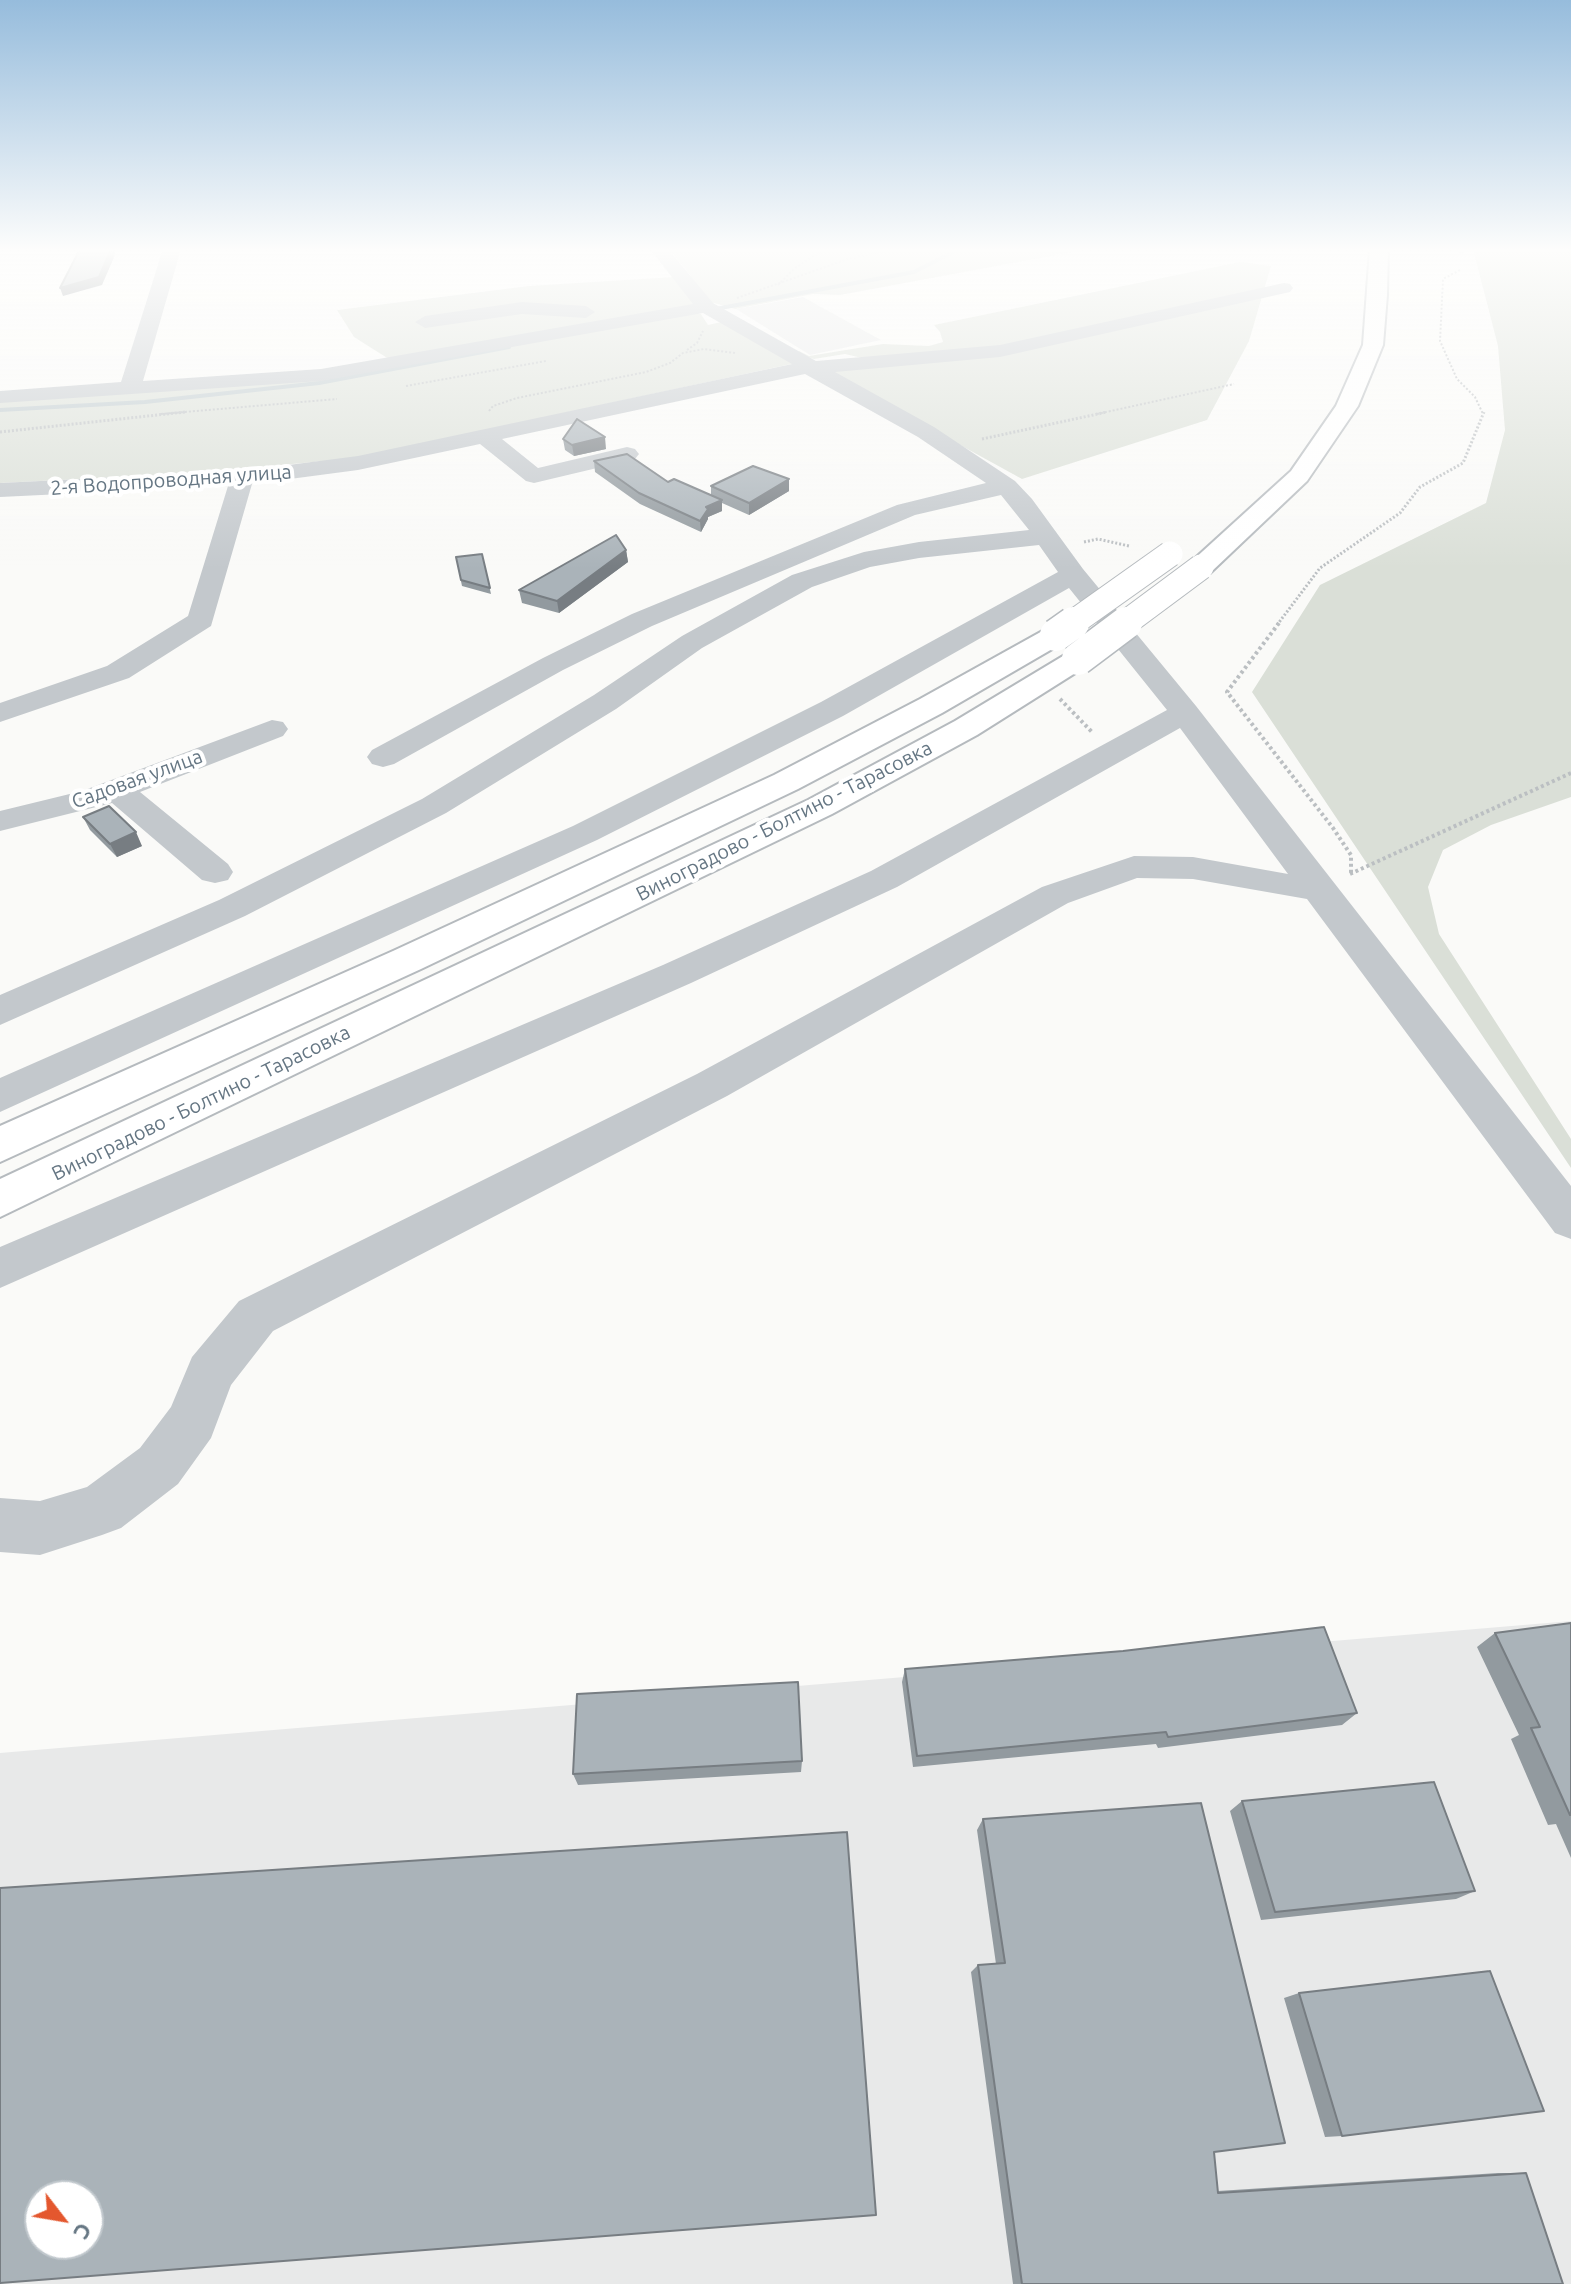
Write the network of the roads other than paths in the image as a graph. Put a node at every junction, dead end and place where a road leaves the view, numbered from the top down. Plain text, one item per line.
1 (142, 356) edge
2 (425, 356) edge
3 (782, 356) edge
4 (960, 356) edge
5 (1368, 356) edge
6 (808, 373) junction
7 (128, 390) junction
8 (0, 397) edge
9 (485, 425) junction
10 (627, 454) edge
11 (242, 478) junction
12 (1006, 486) junction
13 (0, 490) edge
14 (1191, 535) dead end
15 (1047, 536) junction
16 (1073, 575) junction
17 (1067, 647) junction
18 (0, 713) edge
19 (1185, 713) junction
20 (272, 729) dead end
21 (383, 757) dead end
22 (116, 789) junction
23 (0, 821) edge
24 (215, 872) dead end
25 (1334, 881) junction
26 (0, 1011) edge
27 (0, 1096) edge
28 (0, 1145) edge
29 (0, 1199) edge
30 (1571, 1220) edge
31 (0, 1268) edge
32 (0, 1525) edge

1 - 7 street
2 - 7 street
3 - 6 street
4 - 6 street, 2-я Водопроводная улица
5 - 17 main road, Виноградово - Болтино - Тарасовка, bridge
6 - 9 street, 2-я Водопроводная улица
6 - 12 street
7 - 8 street
9 - 10 street
9 - 11 street, 2-я Водопроводная улица
11 - 13 street, 2-я Водопроводная улица
11 - 18 street
12 - 15 street
12 - 21 street
14 - 17 main road, Виноградово - Болтино - Тарасовка, bridge
15 - 16 street
15 - 26 street
16 - 19 street
16 - 27 street
17 - 28 main road, Виноградово - Болтино - Тарасовка
17 - 29 main road, Виноградово - Болтино - Тарасовка
19 - 25 street
19 - 31 street
20 - 22 street, Садовая улица
22 - 23 street, Садовая улица
22 - 24 street
25 - 30 street
25 - 32 street

